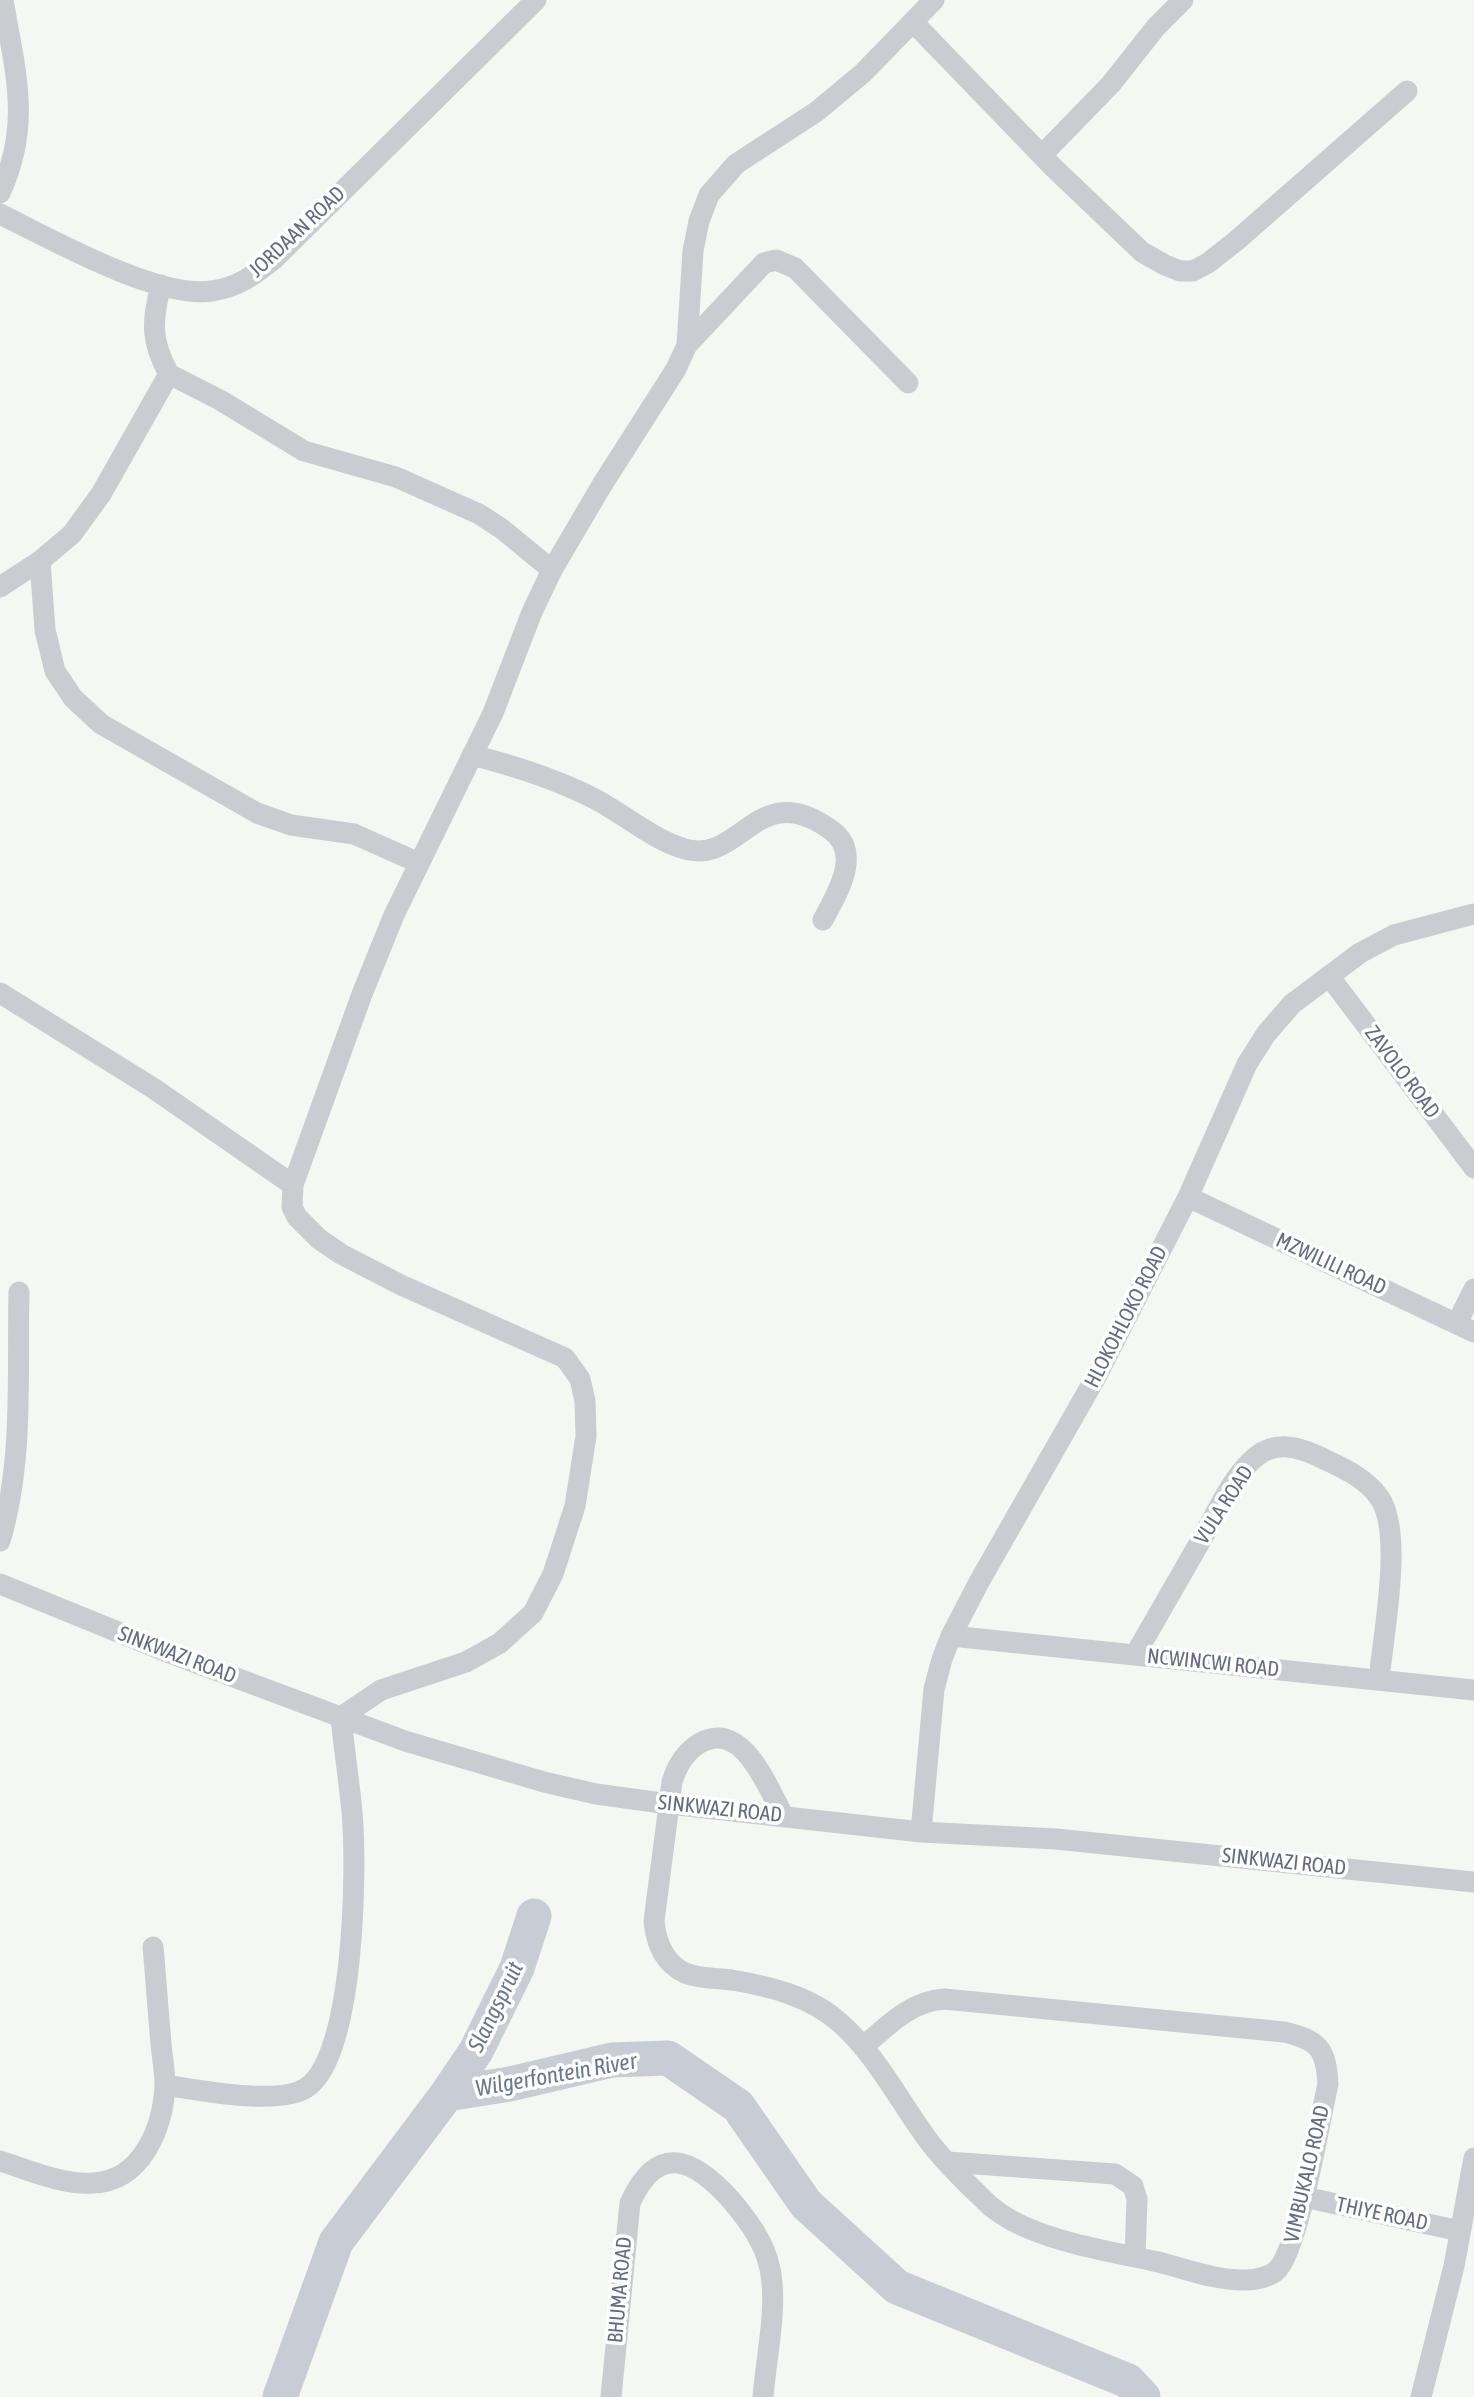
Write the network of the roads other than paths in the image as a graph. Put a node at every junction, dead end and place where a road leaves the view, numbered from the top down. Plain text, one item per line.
1 (3, 0) edge
2 (536, 0) edge
3 (934, 0) edge
4 (1184, 0) edge
5 (913, 22) junction
6 (1406, 92) dead end
7 (1042, 155) junction
8 (0, 193) edge
9 (0, 214) edge
10 (161, 285) junction
11 (687, 345) junction
12 (169, 373) junction
13 (908, 383) dead end
14 (40, 561) junction
15 (552, 570) junction
16 (0, 587) edge
17 (472, 755) junction
18 (419, 863) junction
19 (1474, 914) edge
20 (823, 920) dead end
21 (1329, 976) junction
22 (0, 993) edge
23 (1474, 1168) edge
24 (293, 1185) junction
25 (1188, 1197) junction
26 (1474, 1289) edge
27 (19, 1292) dead end
28 (1465, 1328) edge
29 (0, 1541) edge
30 (0, 1584) edge
31 (951, 1636) junction
32 (1135, 1655) junction
33 (1379, 1680) junction
34 (1474, 1690) edge
35 (341, 1717) junction
36 (669, 1804) junction
37 (783, 1815) junction
38 (921, 1832) junction
39 (1472, 1885) edge
40 (153, 1947) dead end
41 (863, 2046) junction
42 (165, 2085) junction
43 (1474, 2158) edge
44 (0, 2161) edge
45 (948, 2162) junction
46 (1304, 2197) junction
47 (1460, 2231) junction
48 (1135, 2257) junction
49 (603, 2397) edge
50 (611, 2397) edge
51 (763, 2397) edge
52 (1421, 2397) edge

1 - 8 street
2 - 10 street, JORDAAN ROAD
3 - 5 street
4 - 7 street
5 - 7 street
5 - 11 street
6 - 7 street
9 - 10 street, JORDAAN ROAD
10 - 12 street
11 - 13 street
11 - 15 street
12 - 14 street
12 - 15 street
14 - 16 street
14 - 18 street
15 - 17 street
17 - 18 street
17 - 20 street
18 - 24 street
19 - 21 street, HLOKOHLOKO ROAD
21 - 23 street, ZAVOLO ROAD
21 - 25 street, HLOKOHLOKO ROAD
22 - 24 street
24 - 35 street
25 - 28 street, MZWILILI ROAD
25 - 31 street, HLOKOHLOKO ROAD
26 - 28 street
27 - 29 street
30 - 35 street, SINKWAZI ROAD
31 - 32 street, NCWINCWI ROAD
31 - 38 street, HLOKOHLOKO ROAD
32 - 33 street, NCWINCWI ROAD
32 - 33 street, VULA ROAD
33 - 34 street, NCWINCWI ROAD
35 - 36 street, SINKWAZI ROAD
35 - 42 street
36 - 37 street, SINKWAZI ROAD
36 - 37 street, VIMBUKALO ROAD
36 - 41 street, VIMBUKALO ROAD
37 - 38 street, SINKWAZI ROAD
38 - 39 street, SINKWAZI ROAD
40 - 42 street
41 - 45 street, VIMBUKALO ROAD
41 - 46 street, VIMBUKALO ROAD
42 - 44 street
43 - 47 street
45 - 48 street, VIMBUKALO ROAD
45 - 48 street
46 - 47 street, THIYE ROAD
46 - 48 street, VIMBUKALO ROAD
47 - 52 street
49 - 50 street, BHUMA ROAD
50 - 51 street, BHUMA ROAD

